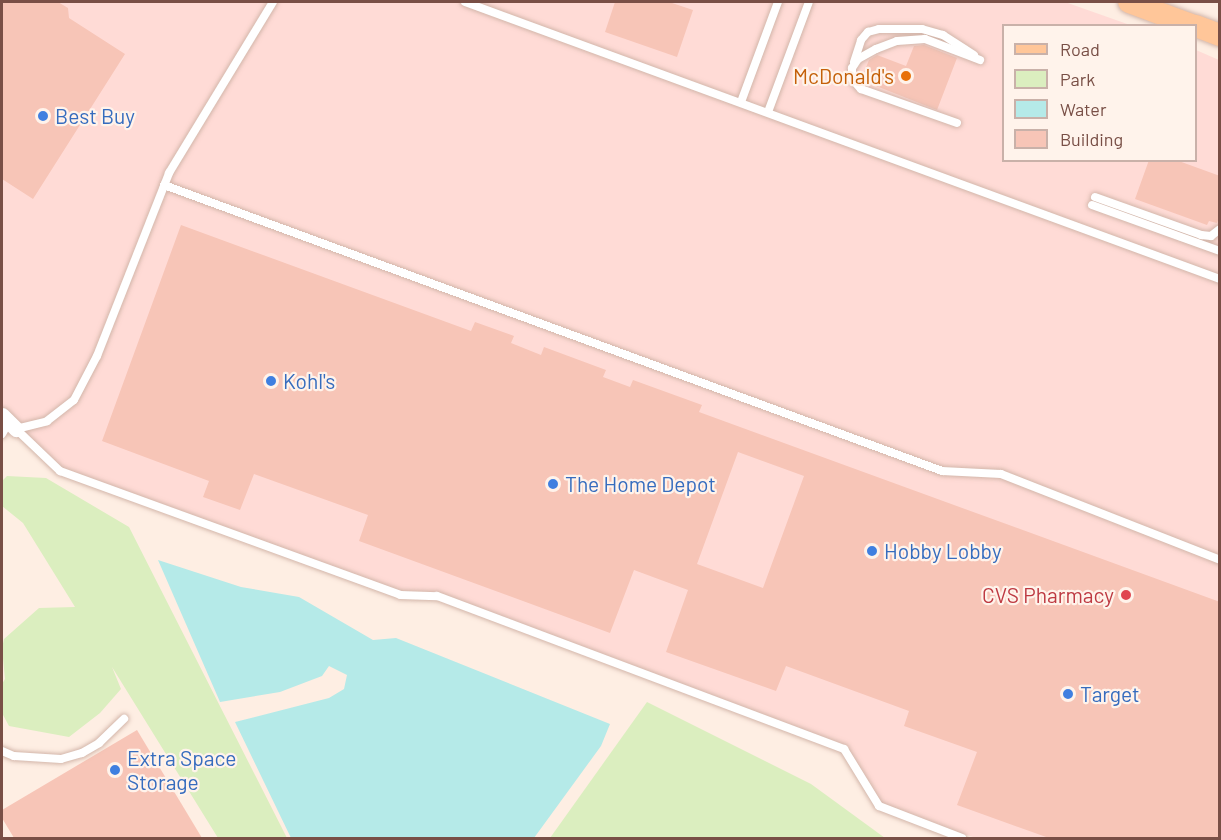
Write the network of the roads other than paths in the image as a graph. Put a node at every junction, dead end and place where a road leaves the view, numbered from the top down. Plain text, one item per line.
1 (273, 2) edge
2 (465, 2) edge
3 (778, 2) edge
4 (809, 2) edge
5 (1129, 2) edge
6 (1190, 24) edge
7 (1197, 27) edge
8 (1220, 35) edge
9 (852, 68) junction
10 (741, 102) junction
11 (768, 112) junction
12 (957, 123) dead end
13 (164, 185) junction
14 (1220, 229) edge
15 (1220, 251) edge
16 (1220, 279) edge
17 (7, 425) edge
18 (1220, 560) edge
19 (124, 719) dead end
20 (2, 751) edge
21 (962, 838) edge

1 - 13 lane
2 - 10 lane
3 - 10 lane
4 - 11 lane
5 - 6 main road
7 - 8 main road
9 - 9 lane
9 - 12 lane
10 - 11 lane
11 - 16 lane
13 - 17 lane
13 - 18 lane
14 - 15 lane
17 - 21 lane
19 - 20 lane

